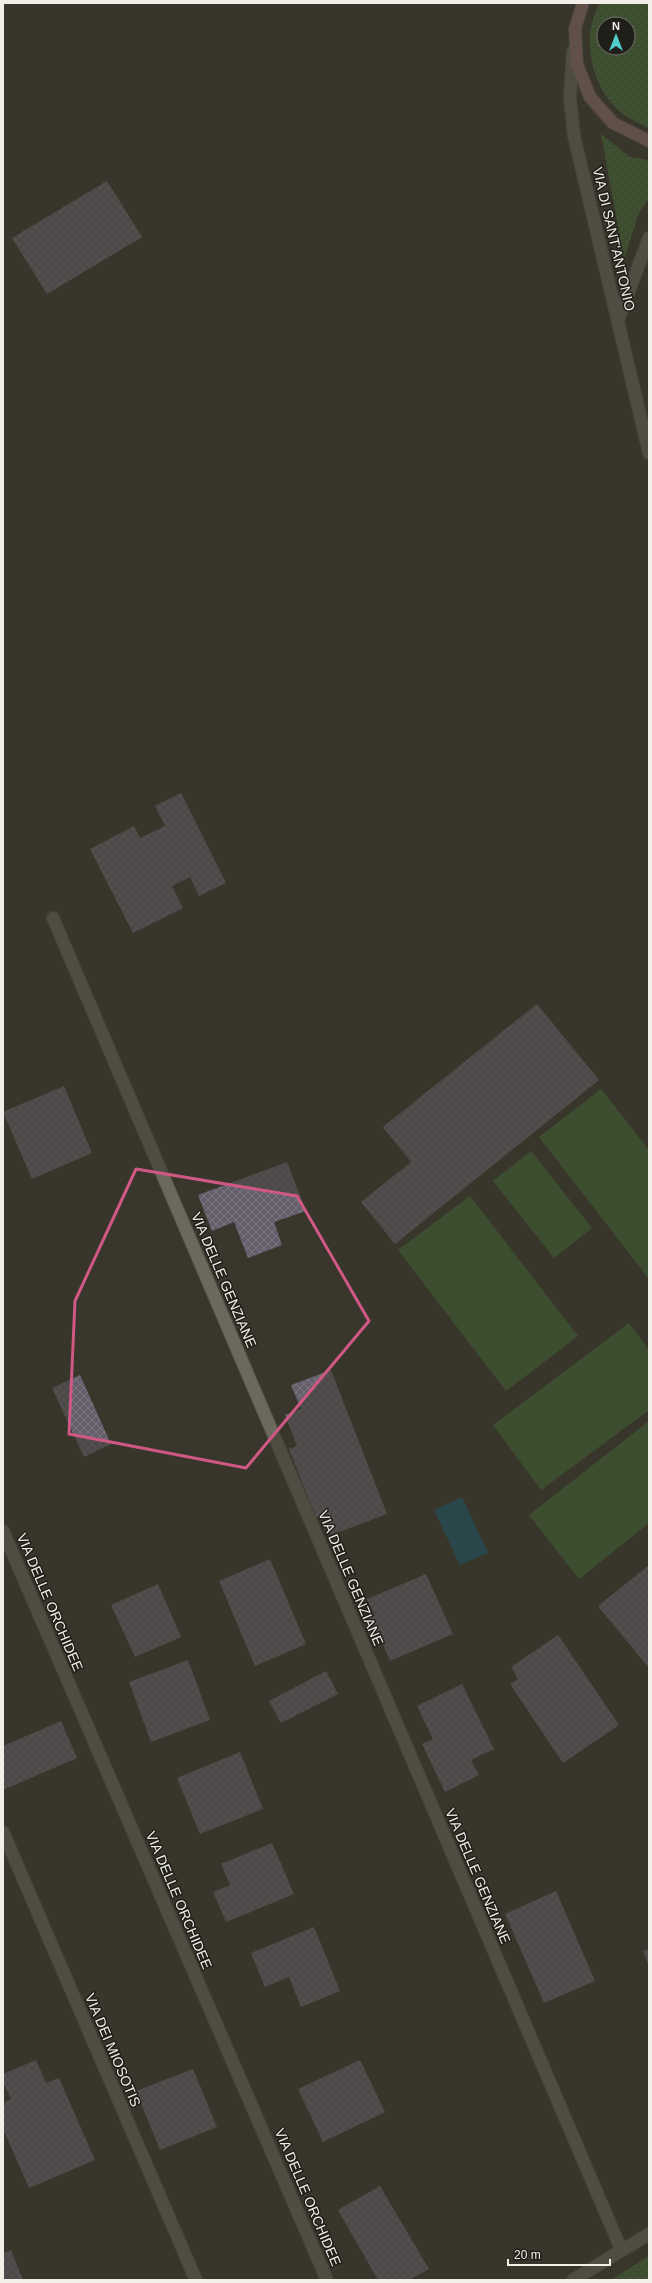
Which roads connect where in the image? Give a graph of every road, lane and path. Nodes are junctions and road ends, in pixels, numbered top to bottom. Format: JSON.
{"nodes":[{"id":1,"x":577,"y":3,"type":"edge"},
{"id":2,"x":583,"y":3,"type":"edge"},
{"id":3,"x":575,"y":29,"type":"junction"},
{"id":4,"x":649,"y":141,"type":"edge"},
{"id":5,"x":649,"y":238,"type":"edge"},
{"id":6,"x":618,"y":320,"type":"junction"},
{"id":7,"x":649,"y":453,"type":"edge"},
{"id":8,"x":53,"y":918,"type":"dead end"},
{"id":9,"x":3,"y":1531,"type":"edge"},
{"id":10,"x":3,"y":1832,"type":"edge"},
{"id":11,"x":649,"y":2234,"type":"edge"},
{"id":12,"x":621,"y":2249,"type":"junction"},
{"id":13,"x":196,"y":2280,"type":"edge"},
{"id":14,"x":327,"y":2280,"type":"edge"},
{"id":15,"x":572,"y":2280,"type":"edge"}],
"edges":[{"from":1,"to":3,"type":"main road"},
{"from":2,"to":3,"type":"main road"},
{"from":3,"to":4,"type":"main road"},
{"from":3,"to":6,"type":"street","name":"VIA DI SANT'ANTONIO"},
{"from":5,"to":6,"type":"street"},
{"from":6,"to":7,"type":"street","name":"VIA DI SANT'ANTONIO"},
{"from":8,"to":12,"type":"street","name":"VIA DELLE GENZIANE"},
{"from":9,"to":14,"type":"street","name":"VIA DELLE ORCHIDEE"},
{"from":10,"to":13,"type":"street","name":"VIA DEI MIOSOTIS"},
{"from":11,"to":12,"type":"street"},
{"from":12,"to":15,"type":"street"}]}
